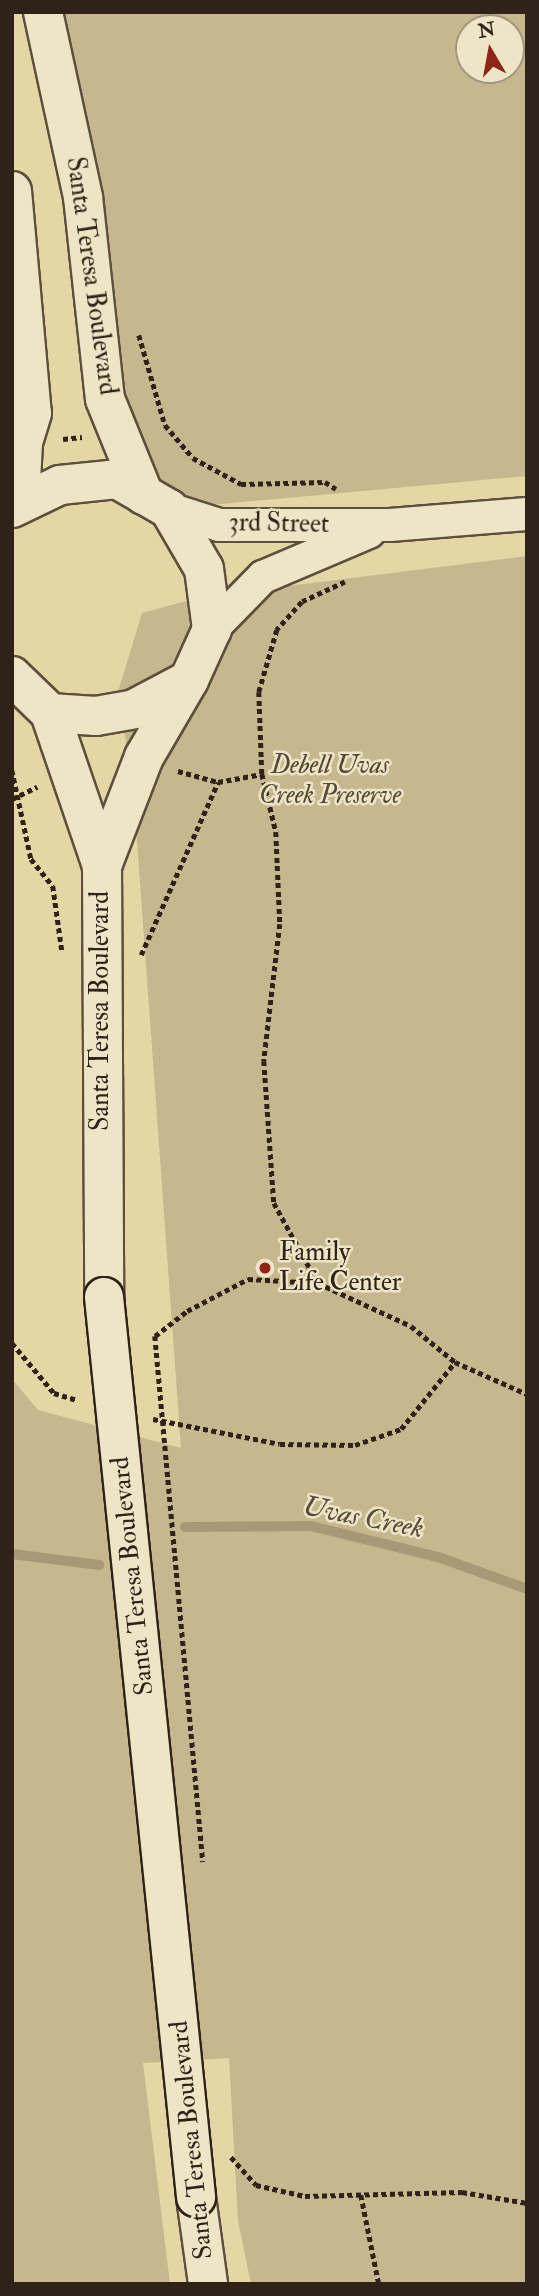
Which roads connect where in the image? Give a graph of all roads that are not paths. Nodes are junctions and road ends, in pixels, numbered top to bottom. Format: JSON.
{"nodes":[{"id":1,"x":43,"y":12,"type":"edge"},
{"id":2,"x":12,"y":191,"type":"edge"},
{"id":3,"x":157,"y":502,"type":"junction"},
{"id":4,"x":16,"y":504,"type":"edge"},
{"id":5,"x":527,"y":514,"type":"edge"},
{"id":6,"x":390,"y":525,"type":"junction"},
{"id":7,"x":212,"y":629,"type":"junction"},
{"id":8,"x":12,"y":676,"type":"edge"},
{"id":9,"x":189,"y":680,"type":"junction"},
{"id":10,"x":50,"y":713,"type":"junction"},
{"id":11,"x":102,"y":866,"type":"junction"},
{"id":12,"x":208,"y":2284,"type":"edge"}],
"edges":[{"from":1,"to":3,"type":"main road","name":"Santa Teresa Boulevard"},
{"from":2,"to":4,"type":"main road"},
{"from":3,"to":4,"type":"main road"},
{"from":3,"to":6,"type":"street","name":"3rd Street"},
{"from":3,"to":7,"type":"main road","name":"Santa Teresa Boulevard"},
{"from":5,"to":6,"type":"street","name":"3rd Street"},
{"from":6,"to":7,"type":"street","name":"3rd Street"},
{"from":7,"to":9,"type":"main road","name":"Santa Teresa Boulevard"},
{"from":8,"to":10,"type":"main road"},
{"from":9,"to":10,"type":"main road"},
{"from":9,"to":11,"type":"main road","name":"Santa Teresa Boulevard"},
{"from":10,"to":11,"type":"main road","name":"Santa Teresa Boulevard"},
{"from":11,"to":12,"type":"main road","name":"Santa Teresa Boulevard","bridge":true}]}
